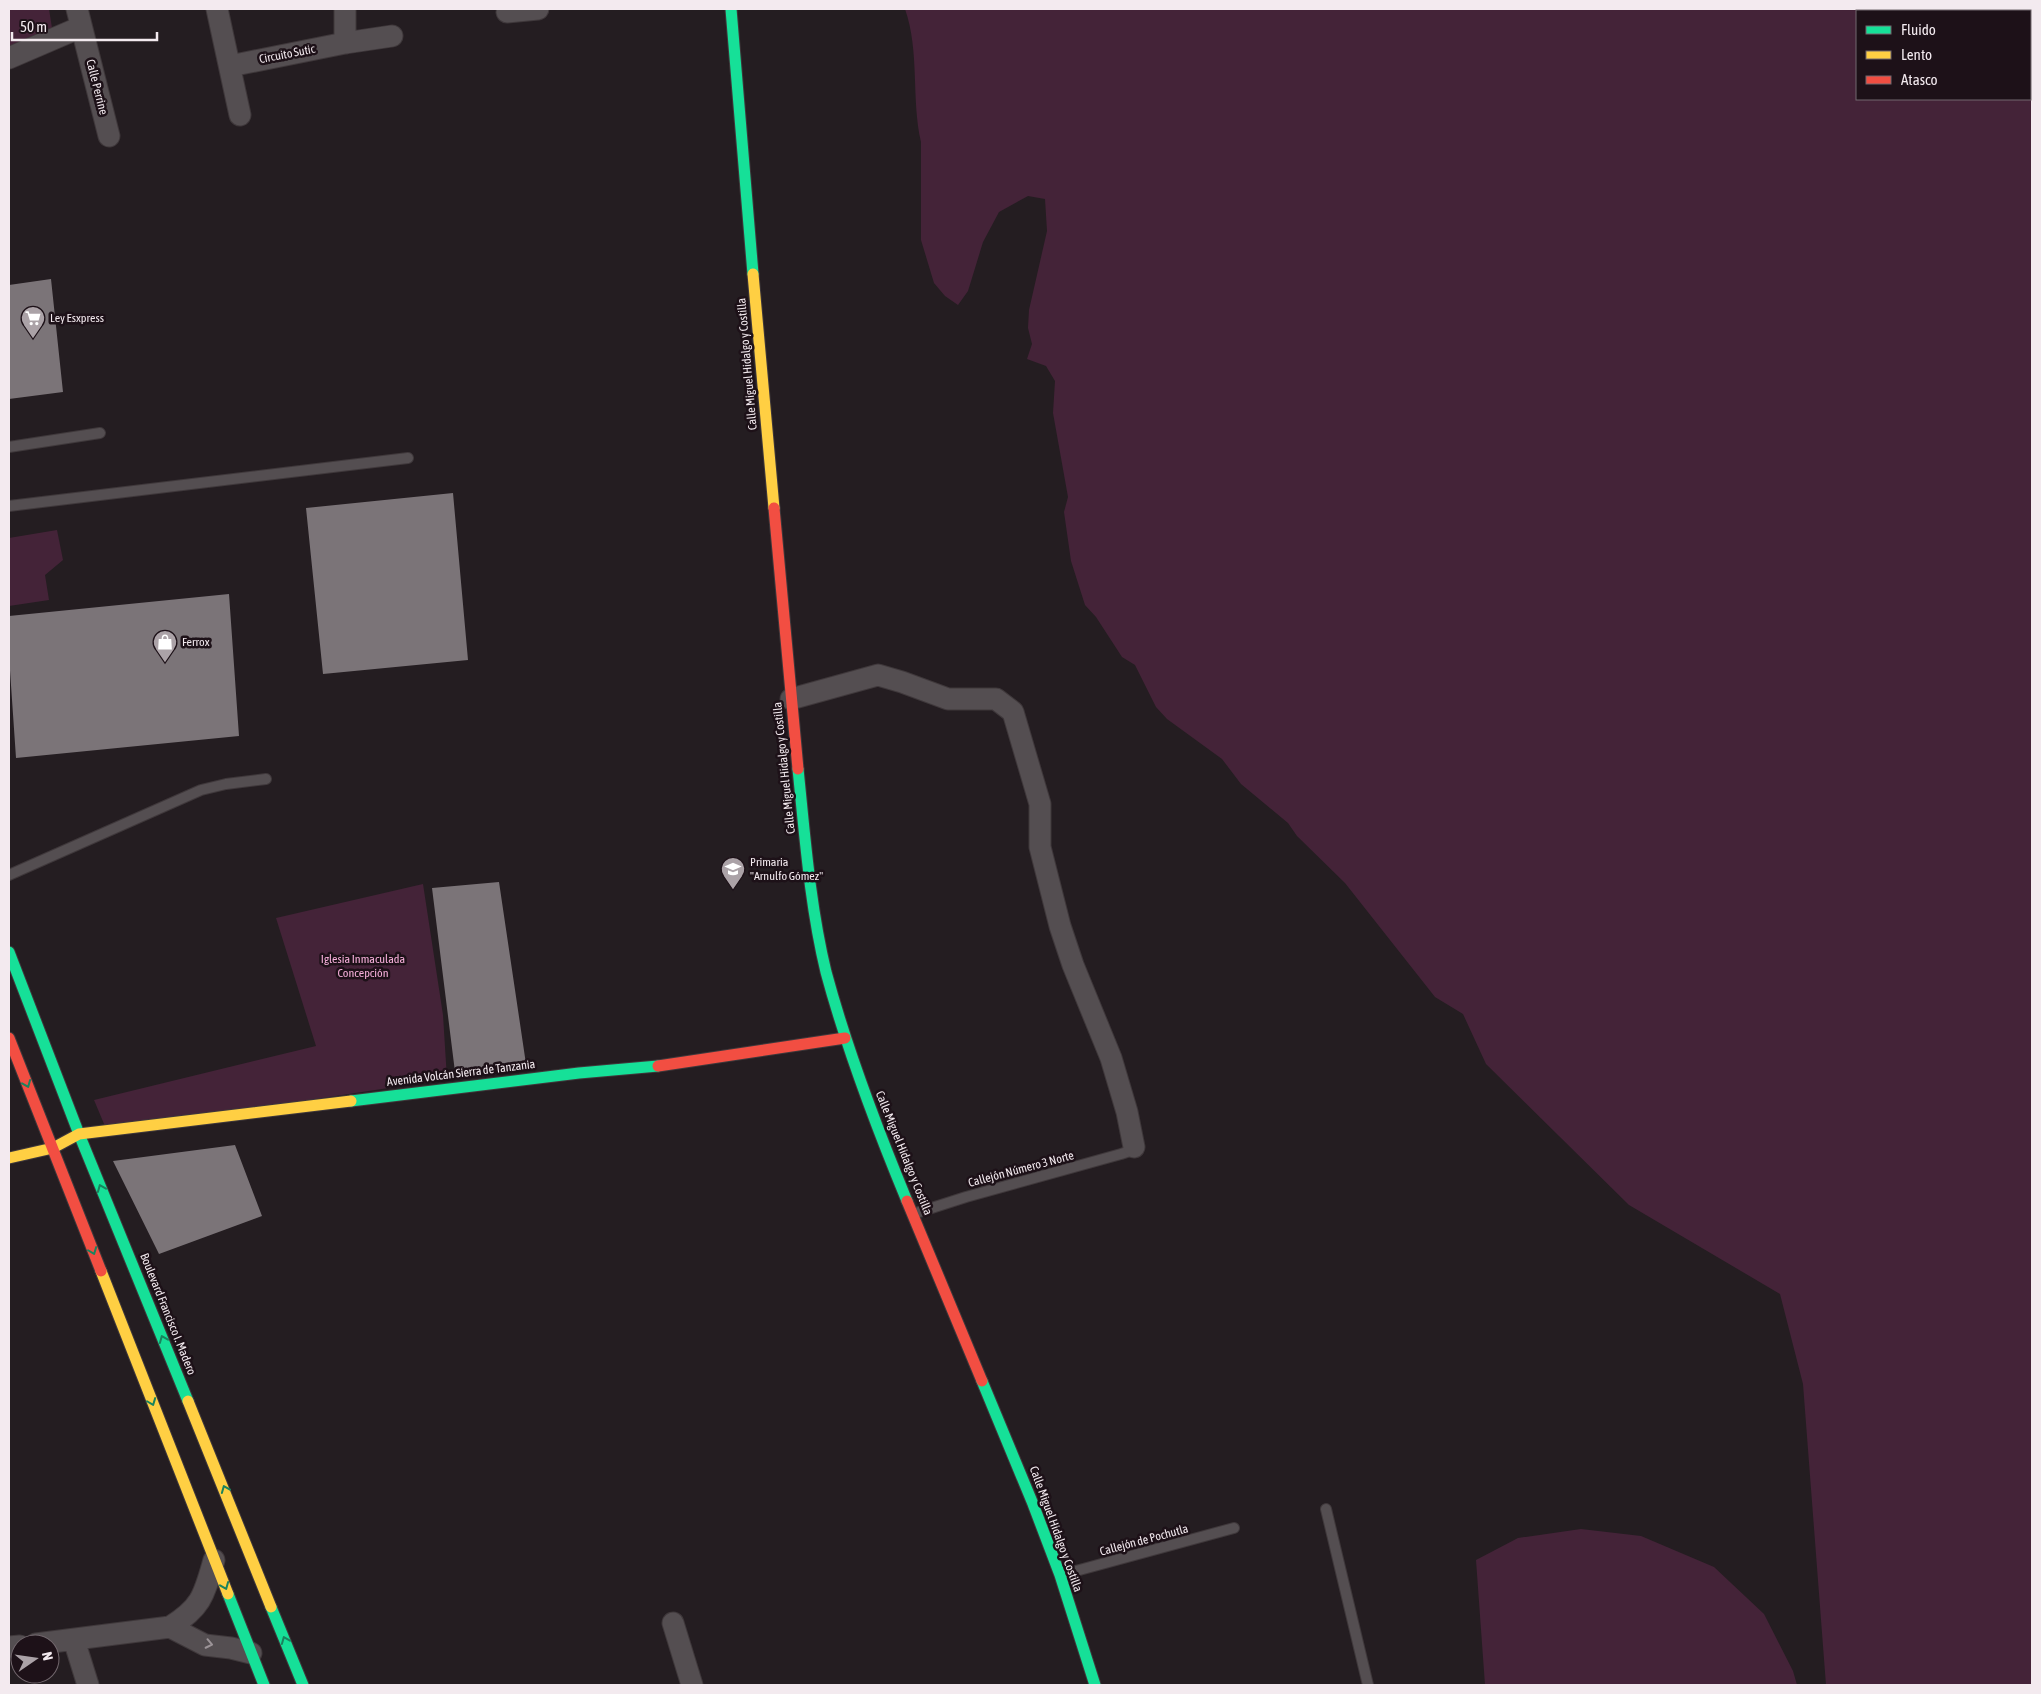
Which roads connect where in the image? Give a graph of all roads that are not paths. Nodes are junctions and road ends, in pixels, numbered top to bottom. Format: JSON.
{"nodes":[{"id":1,"x":217,"y":9,"type":"edge"},
{"id":2,"x":345,"y":9,"type":"edge"},
{"id":3,"x":538,"y":9,"type":"edge"},
{"id":4,"x":731,"y":9,"type":"edge"},
{"id":5,"x":507,"y":12,"type":"dead end"},
{"id":6,"x":79,"y":18,"type":"edge"},
{"id":7,"x":392,"y":36,"type":"dead end"},
{"id":8,"x":345,"y":43,"type":"junction"},
{"id":9,"x":9,"y":58,"type":"edge"},
{"id":10,"x":230,"y":66,"type":"junction"},
{"id":11,"x":240,"y":115,"type":"dead end"},
{"id":12,"x":109,"y":136,"type":"dead end"},
{"id":13,"x":100,"y":433,"type":"dead end"},
{"id":14,"x":9,"y":447,"type":"edge"},
{"id":15,"x":408,"y":458,"type":"dead end"},
{"id":16,"x":9,"y":506,"type":"edge"},
{"id":17,"x":791,"y":699,"type":"junction"},
{"id":18,"x":266,"y":779,"type":"dead end"},
{"id":19,"x":9,"y":875,"type":"edge"},
{"id":20,"x":9,"y":952,"type":"edge"},
{"id":21,"x":9,"y":1038,"type":"edge"},
{"id":22,"x":845,"y":1038,"type":"junction"},
{"id":23,"x":79,"y":1134,"type":"junction"},
{"id":24,"x":1134,"y":1147,"type":"joint"},
{"id":25,"x":53,"y":1148,"type":"junction"},
{"id":26,"x":9,"y":1158,"type":"edge"},
{"id":27,"x":913,"y":1214,"type":"junction"},
{"id":28,"x":1326,"y":1509,"type":"dead end"},
{"id":29,"x":1234,"y":1528,"type":"dead end"},
{"id":30,"x":214,"y":1560,"type":"junction"},
{"id":31,"x":1060,"y":1575,"type":"junction"},
{"id":32,"x":673,"y":1623,"type":"dead end"},
{"id":33,"x":170,"y":1627,"type":"junction"},
{"id":34,"x":74,"y":1640,"type":"junction"},
{"id":35,"x":60,"y":1641,"type":"edge"},
{"id":36,"x":251,"y":1653,"type":"junction"},
{"id":37,"x":88,"y":1685,"type":"edge"},
{"id":38,"x":264,"y":1685,"type":"edge"},
{"id":39,"x":303,"y":1685,"type":"edge"},
{"id":40,"x":691,"y":1685,"type":"edge"},
{"id":41,"x":1095,"y":1685,"type":"edge"},
{"id":42,"x":1368,"y":1685,"type":"edge"}],
"edges":[{"from":1,"to":10,"type":"street"},
{"from":2,"to":8,"type":"street"},
{"from":3,"to":5,"type":"street"},
{"from":4,"to":17,"type":"street","name":"Calle Miguel Hidalgo y Costilla"},
{"from":6,"to":9,"type":"street"},
{"from":6,"to":12,"type":"street","name":"Calle Perrine"},
{"from":7,"to":8,"type":"street","name":"Circuito Sutic"},
{"from":8,"to":10,"type":"street","name":"Circuito Sutic"},
{"from":10,"to":11,"type":"street"},
{"from":13,"to":14,"type":"lane"},
{"from":15,"to":16,"type":"lane"},
{"from":17,"to":22,"type":"street","name":"Calle Miguel Hidalgo y Costilla"},
{"from":17,"to":24,"type":"street"},
{"from":18,"to":19,"type":"lane"},
{"from":20,"to":23,"type":"street","name":"Boulevard Francisco I. Madero"},
{"from":21,"to":25,"type":"street","one_way":true},
{"from":22,"to":23,"type":"street","name":"Avenida Volcán Sierra de Tanzania"},
{"from":22,"to":27,"type":"street","name":"Calle Miguel Hidalgo y Costilla"},
{"from":23,"to":25,"type":"street"},
{"from":39,"to":23,"type":"street","name":"Boulevard Francisco I. Madero","one_way":true},
{"from":24,"to":27,"type":"lane","name":"Callejón Número 3 Norte"},
{"from":25,"to":26,"type":"street"},
{"from":25,"to":30,"type":"street","one_way":true},
{"from":27,"to":31,"type":"street","name":"Calle Miguel Hidalgo y Costilla"},
{"from":28,"to":42,"type":"lane"},
{"from":29,"to":31,"type":"lane","name":"Callejón de Pochutla"},
{"from":30,"to":33,"type":"street"},
{"from":30,"to":36,"type":"street","one_way":true},
{"from":31,"to":41,"type":"street","name":"Calle Miguel Hidalgo y Costilla"},
{"from":32,"to":40,"type":"street"},
{"from":33,"to":34,"type":"street"},
{"from":33,"to":36,"type":"street","one_way":true},
{"from":34,"to":35,"type":"street"},
{"from":34,"to":37,"type":"street"},
{"from":36,"to":38,"type":"street"}]}
